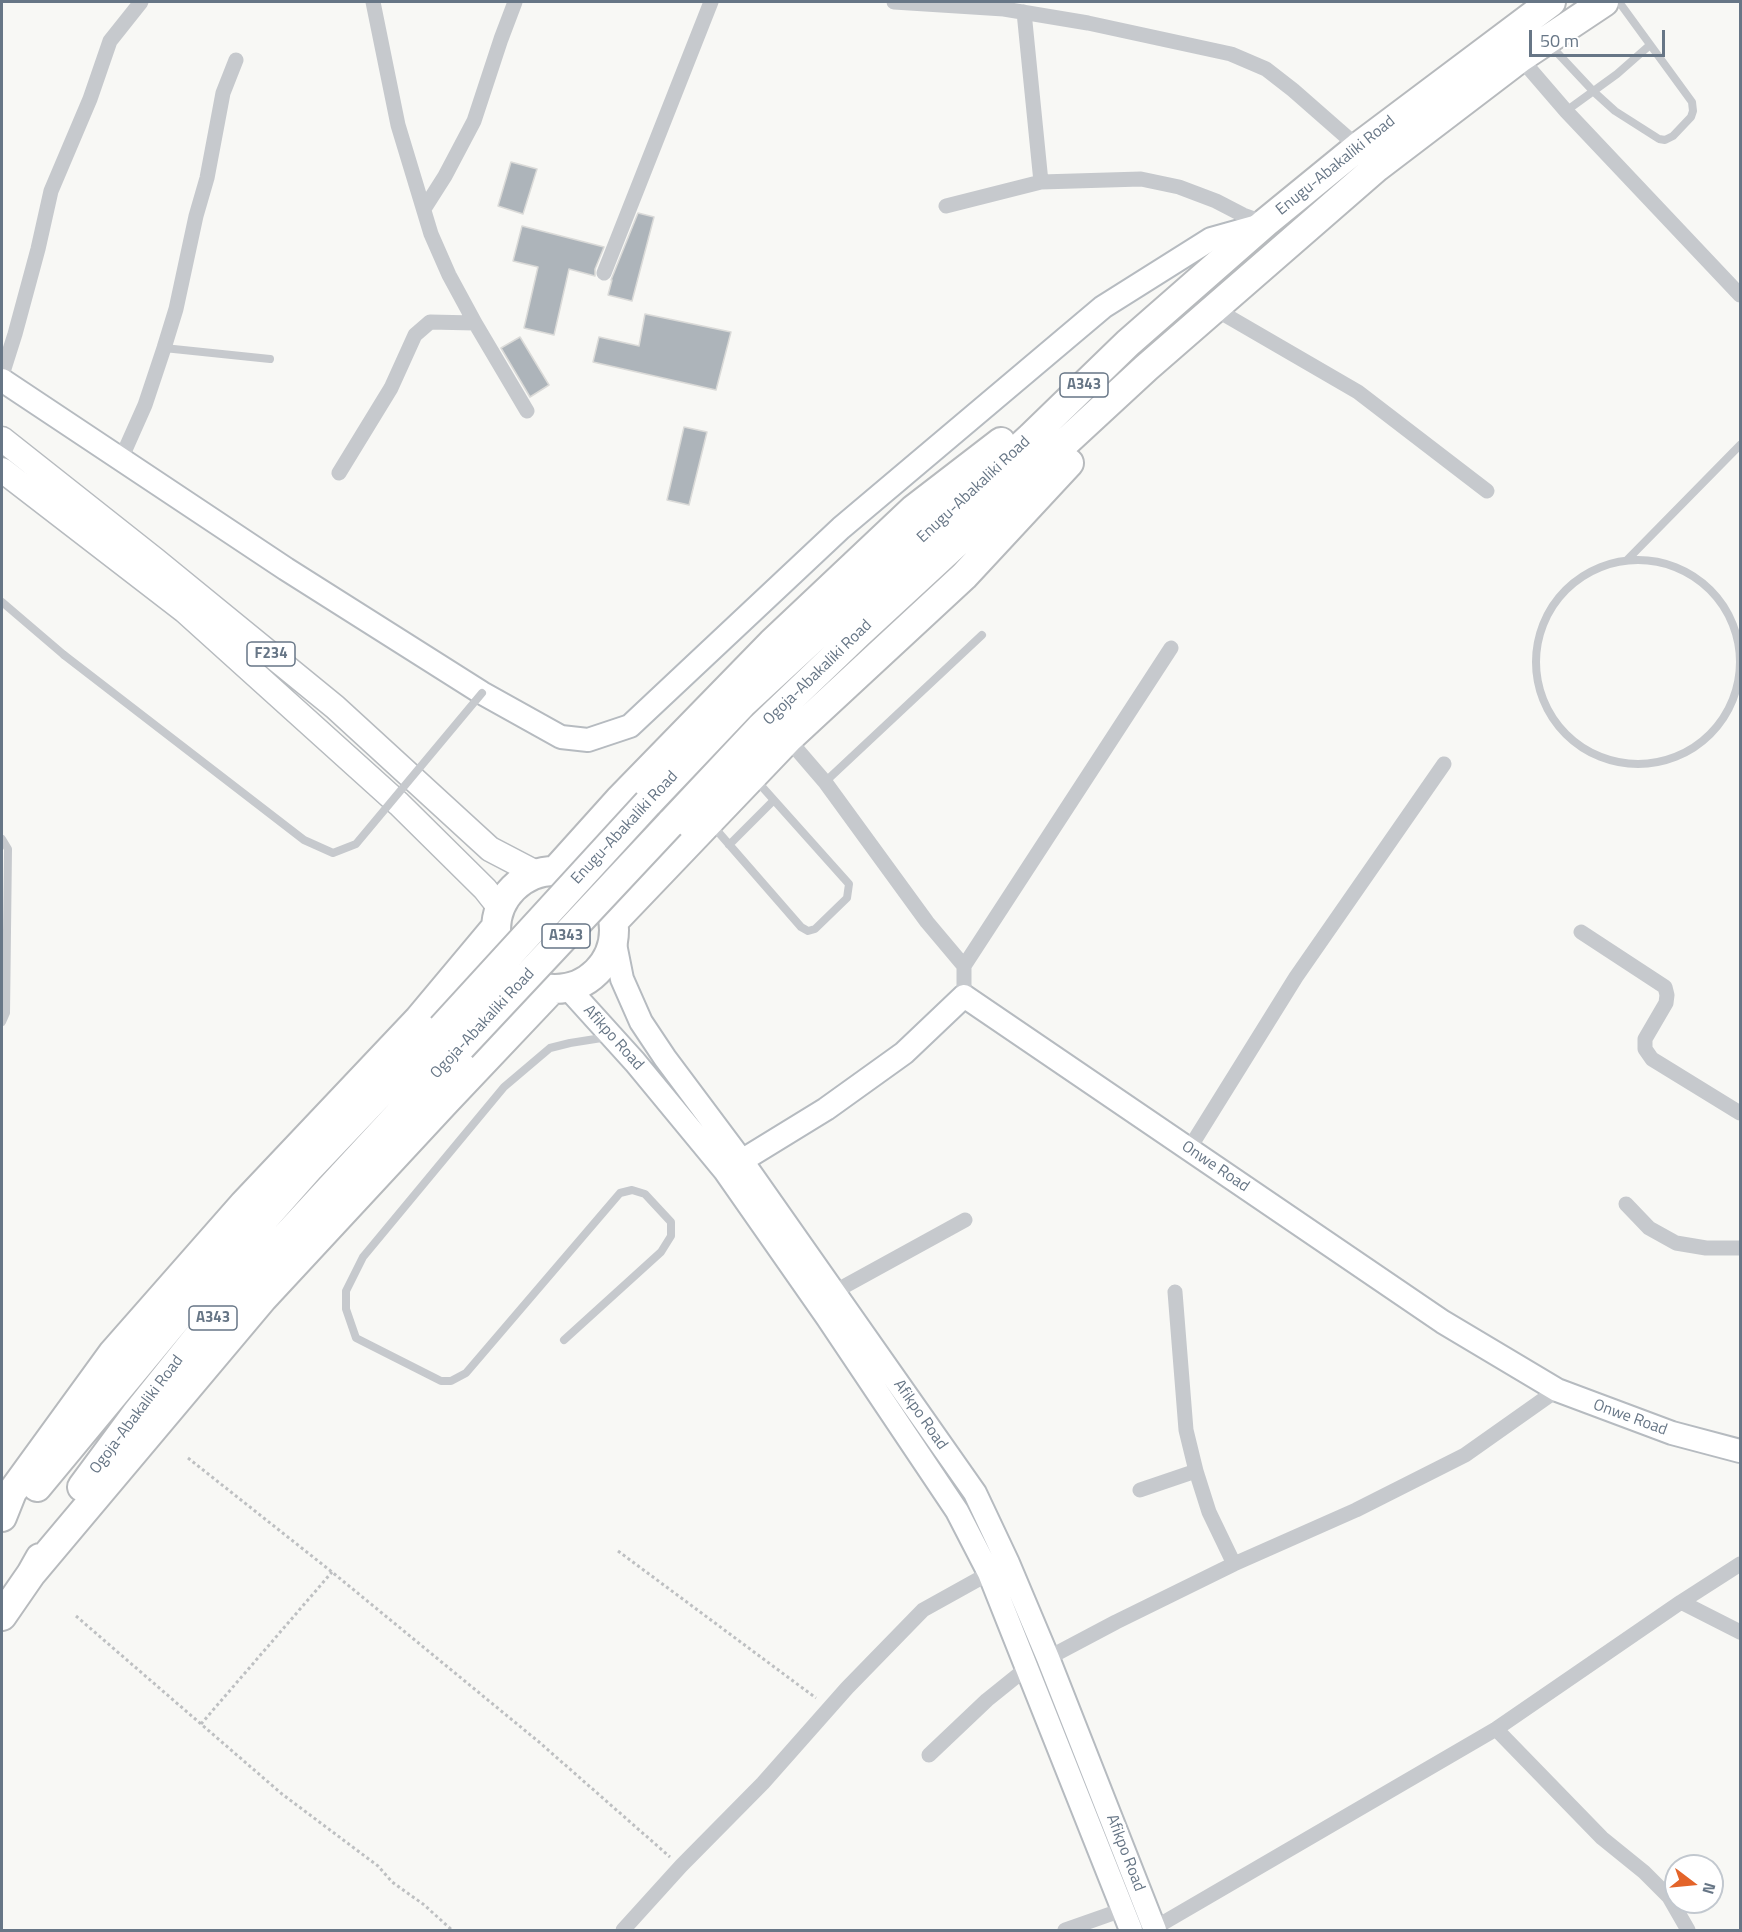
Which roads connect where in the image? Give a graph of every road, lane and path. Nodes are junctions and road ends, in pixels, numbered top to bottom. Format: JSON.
{"nodes":[{"id":1,"x":141,"y":2,"type":"edge"},
{"id":2,"x":373,"y":2,"type":"edge"},
{"id":3,"x":515,"y":2,"type":"edge"},
{"id":4,"x":711,"y":2,"type":"edge"},
{"id":5,"x":894,"y":2,"type":"edge"},
{"id":6,"x":1551,"y":2,"type":"edge"},
{"id":7,"x":1604,"y":2,"type":"edge"},
{"id":8,"x":1619,"y":2,"type":"edge"},
{"id":9,"x":1005,"y":5,"type":"edge"},
{"id":10,"x":1024,"y":12,"type":"junction"},
{"id":11,"x":1546,"y":41,"type":"junction"},
{"id":12,"x":1650,"y":45,"type":"junction"},
{"id":13,"x":1511,"y":48,"type":"junction"},
{"id":14,"x":236,"y":60,"type":"dead end"},
{"id":15,"x":1594,"y":92,"type":"junction"},
{"id":16,"x":1566,"y":111,"type":"junction"},
{"id":17,"x":1358,"y":147,"type":"junction"},
{"id":18,"x":1041,"y":182,"type":"junction"},
{"id":19,"x":946,"y":206,"type":"dead end"},
{"id":20,"x":424,"y":209,"type":"junction"},
{"id":21,"x":1264,"y":223,"type":"junction"},
{"id":22,"x":604,"y":273,"type":"dead end"},
{"id":23,"x":1740,"y":295,"type":"edge"},
{"id":24,"x":1215,"y":309,"type":"junction"},
{"id":25,"x":475,"y":323,"type":"junction"},
{"id":26,"x":1128,"y":343,"type":"junction"},
{"id":27,"x":164,"y":348,"type":"junction"},
{"id":28,"x":270,"y":359,"type":"dead end"},
{"id":29,"x":1146,"y":368,"type":"junction"},
{"id":30,"x":2,"y":375,"type":"edge"},
{"id":31,"x":2,"y":380,"type":"edge"},
{"id":32,"x":527,"y":411,"type":"dead end"},
{"id":33,"x":2,"y":439,"type":"edge"},
{"id":34,"x":1740,"y":446,"type":"edge"},
{"id":35,"x":1049,"y":458,"type":"joint"},
{"id":36,"x":121,"y":459,"type":"junction"},
{"id":37,"x":2,"y":470,"type":"edge"},
{"id":38,"x":339,"y":473,"type":"dead end"},
{"id":39,"x":1487,"y":491,"type":"dead end"},
{"id":40,"x":1627,"y":560,"type":"junction"},
{"id":41,"x":2,"y":602,"type":"edge"},
{"id":42,"x":982,"y":635,"type":"dead end"},
{"id":43,"x":1171,"y":648,"type":"dead end"},
{"id":44,"x":482,"y":693,"type":"junction"},
{"id":45,"x":351,"y":722,"type":"junction"},
{"id":46,"x":788,"y":739,"type":"junction"},
{"id":47,"x":334,"y":745,"type":"junction"},
{"id":48,"x":1444,"y":764,"type":"dead end"},
{"id":49,"x":753,"y":777,"type":"junction"},
{"id":50,"x":825,"y":782,"type":"junction"},
{"id":51,"x":774,"y":800,"type":"junction"},
{"id":52,"x":710,"y":822,"type":"junction"},
{"id":53,"x":2,"y":839,"type":"edge"},
{"id":54,"x":729,"y":845,"type":"junction"},
{"id":55,"x":546,"y":871,"type":"junction"},
{"id":56,"x":498,"y":917,"type":"junction"},
{"id":57,"x":614,"y":930,"type":"junction"},
{"id":58,"x":1581,"y":932,"type":"dead end"},
{"id":59,"x":964,"y":966,"type":"junction"},
{"id":60,"x":560,"y":989,"type":"junction"},
{"id":61,"x":964,"y":996,"type":"junction"},
{"id":62,"x":2,"y":1022,"type":"edge"},
{"id":63,"x":612,"y":1037,"type":"junction"},
{"id":64,"x":452,"y":1038,"type":"junction"},
{"id":65,"x":1740,"y":1113,"type":"edge"},
{"id":66,"x":1189,"y":1149,"type":"junction"},
{"id":67,"x":734,"y":1166,"type":"junction"},
{"id":68,"x":1626,"y":1204,"type":"dead end"},
{"id":69,"x":965,"y":1220,"type":"dead end"},
{"id":70,"x":1740,"y":1248,"type":"edge"},
{"id":71,"x":834,"y":1292,"type":"junction"},
{"id":72,"x":1175,"y":1292,"type":"dead end"},
{"id":73,"x":564,"y":1340,"type":"dead end"},
{"id":74,"x":1557,"y":1390,"type":"junction"},
{"id":75,"x":1740,"y":1451,"type":"edge"},
{"id":76,"x":188,"y":1458,"type":"dead end"},
{"id":77,"x":1196,"y":1471,"type":"junction"},
{"id":78,"x":1140,"y":1490,"type":"dead end"},
{"id":79,"x":2,"y":1517,"type":"edge"},
{"id":80,"x":2,"y":1529,"type":"edge"},
{"id":81,"x":618,"y":1551,"type":"dead end"},
{"id":82,"x":1234,"y":1564,"type":"junction"},
{"id":83,"x":1740,"y":1564,"type":"edge"},
{"id":84,"x":998,"y":1568,"type":"junction"},
{"id":85,"x":332,"y":1572,"type":"junction"},
{"id":86,"x":32,"y":1574,"type":"junction"},
{"id":87,"x":1681,"y":1602,"type":"junction"},
{"id":88,"x":2,"y":1616,"type":"edge"},
{"id":89,"x":76,"y":1616,"type":"dead end"},
{"id":90,"x":1740,"y":1632,"type":"edge"},
{"id":91,"x":1038,"y":1663,"type":"junction"},
{"id":92,"x":830,"y":1708,"type":"junction"},
{"id":93,"x":201,"y":1724,"type":"junction"},
{"id":94,"x":1496,"y":1729,"type":"junction"},
{"id":95,"x":929,"y":1755,"type":"dead end"},
{"id":96,"x":681,"y":1866,"type":"junction"},
{"id":97,"x":1122,"y":1910,"type":"junction"},
{"id":98,"x":452,"y":1930,"type":"edge"},
{"id":99,"x":622,"y":1930,"type":"edge"},
{"id":100,"x":1065,"y":1930,"type":"edge"},
{"id":101,"x":1131,"y":1930,"type":"edge"},
{"id":102,"x":1153,"y":1930,"type":"edge"},
{"id":103,"x":1688,"y":1930,"type":"edge"}],
"edges":[{"from":1,"to":30,"type":"street"},
{"from":2,"to":20,"type":"street"},
{"from":3,"to":20,"type":"street"},
{"from":4,"to":22,"type":"street"},
{"from":5,"to":9,"type":"street"},
{"from":6,"to":13,"type":"highway","name":"Enugu-Abakaliki Road","number":"A343"},
{"from":7,"to":11,"type":"highway","name":"Enugu-Abakaliki Road","number":"A343"},
{"from":8,"to":12,"type":"lane"},
{"from":9,"to":10,"type":"street"},
{"from":10,"to":17,"type":"street"},
{"from":10,"to":18,"type":"street"},
{"from":11,"to":13,"type":"highway","name":"Enugu-Abakaliki Road","number":"A343"},
{"from":11,"to":15,"type":"lane"},
{"from":12,"to":15,"type":"lane"},
{"from":12,"to":15,"type":"lane"},
{"from":13,"to":16,"type":"street"},
{"from":13,"to":17,"type":"highway","name":"Enugu-Abakaliki Road","number":"A343"},
{"from":13,"to":24,"type":"highway","name":"Enugu-Abakaliki Road","number":"A343"},
{"from":14,"to":27,"type":"street"},
{"from":15,"to":16,"type":"lane"},
{"from":16,"to":23,"type":"street"},
{"from":17,"to":21,"type":"highway","name":"Enugu-Abakaliki Road","number":"A343"},
{"from":18,"to":19,"type":"street"},
{"from":18,"to":21,"type":"street"},
{"from":20,"to":25,"type":"street"},
{"from":21,"to":26,"type":"highway","name":"Enugu-Abakaliki Road","number":"A343"},
{"from":21,"to":44,"type":"main road"},
{"from":24,"to":29,"type":"highway","name":"Enugu-Abakaliki Road","number":"A343"},
{"from":24,"to":39,"type":"street"},
{"from":25,"to":32,"type":"street"},
{"from":25,"to":38,"type":"street"},
{"from":26,"to":55,"type":"highway"},
{"from":26,"to":64,"type":"highway","name":"Enugu-Abakaliki Road","number":"A343","bridge":true},
{"from":27,"to":28,"type":"lane"},
{"from":27,"to":36,"type":"street"},
{"from":29,"to":35,"type":"highway","name":"Enugu-Abakaliki Road","number":"A343"},
{"from":29,"to":46,"type":"highway"},
{"from":31,"to":36,"type":"main road"},
{"from":33,"to":45,"type":"main road","number":"F234"},
{"from":34,"to":40,"type":"lane"},
{"from":35,"to":64,"type":"highway","name":"Ogoja-Abakaliki Road","number":"A343","bridge":true},
{"from":36,"to":44,"type":"main road"},
{"from":37,"to":47,"type":"main road","number":"F234"},
{"from":40,"to":40,"type":"lane"},
{"from":41,"to":44,"type":"lane","bridge":true},
{"from":42,"to":50,"type":"lane"},
{"from":43,"to":59,"type":"street"},
{"from":45,"to":47,"type":"main road"},
{"from":45,"to":55,"type":"main road","number":"F234"},
{"from":46,"to":49,"type":"highway"},
{"from":46,"to":50,"type":"street"},
{"from":47,"to":56,"type":"main road","number":"F234"},
{"from":48,"to":66,"type":"street"},
{"from":49,"to":51,"type":"lane"},
{"from":49,"to":52,"type":"highway"},
{"from":50,"to":59,"type":"street"},
{"from":51,"to":54,"type":"lane"},
{"from":51,"to":54,"type":"lane"},
{"from":52,"to":54,"type":"lane"},
{"from":52,"to":57,"type":"highway"},
{"from":53,"to":62,"type":"lane"},
{"from":55,"to":56,"type":"highway"},
{"from":55,"to":57,"type":"highway"},
{"from":56,"to":60,"type":"highway"},
{"from":56,"to":79,"type":"highway"},
{"from":57,"to":60,"type":"highway"},
{"from":57,"to":67,"type":"main road","name":"Afikpo Road"},
{"from":58,"to":65,"type":"street"},
{"from":59,"to":61,"type":"street"},
{"from":60,"to":63,"type":"main road","name":"Afikpo Road"},
{"from":60,"to":86,"type":"highway"},
{"from":61,"to":66,"type":"main road","name":"Onwe Road"},
{"from":61,"to":67,"type":"main road"},
{"from":63,"to":67,"type":"main road","name":"Afikpo Road"},
{"from":63,"to":73,"type":"lane"},
{"from":64,"to":80,"type":"highway","name":"Ogoja-Abakaliki Road","number":"A343"},
{"from":64,"to":86,"type":"highway","name":"Ogoja-Abakaliki Road","number":"A343"},
{"from":66,"to":74,"type":"main road","name":"Onwe Road"},
{"from":67,"to":71,"type":"main road","name":"Afikpo Road"},
{"from":67,"to":84,"type":"main road","name":"Afikpo Road"},
{"from":68,"to":70,"type":"street"},
{"from":69,"to":71,"type":"street"},
{"from":71,"to":84,"type":"main road","name":"Afikpo Road"},
{"from":72,"to":77,"type":"street"},
{"from":74,"to":75,"type":"main road","name":"Onwe Road"},
{"from":74,"to":82,"type":"street"},
{"from":76,"to":85,"type":"path"},
{"from":77,"to":78,"type":"street"},
{"from":77,"to":82,"type":"street"},
{"from":81,"to":92,"type":"path"},
{"from":82,"to":91,"type":"street"},
{"from":83,"to":87,"type":"street"},
{"from":84,"to":91,"type":"main road","name":"Afikpo Road"},
{"from":84,"to":92,"type":"street"},
{"from":85,"to":93,"type":"path"},
{"from":85,"to":96,"type":"path"},
{"from":86,"to":88,"type":"highway","name":"Ogoja-Abakaliki Road","number":"A343"},
{"from":87,"to":90,"type":"street"},
{"from":87,"to":94,"type":"street"},
{"from":89,"to":93,"type":"path"},
{"from":91,"to":95,"type":"street"},
{"from":91,"to":97,"type":"main road","name":"Afikpo Road"},
{"from":91,"to":102,"type":"main road","name":"Afikpo Road"},
{"from":92,"to":96,"type":"street"},
{"from":93,"to":98,"type":"path"},
{"from":94,"to":102,"type":"street"},
{"from":94,"to":103,"type":"street"},
{"from":96,"to":99,"type":"street"},
{"from":97,"to":100,"type":"street"},
{"from":97,"to":101,"type":"main road","name":"Afikpo Road"}]}
